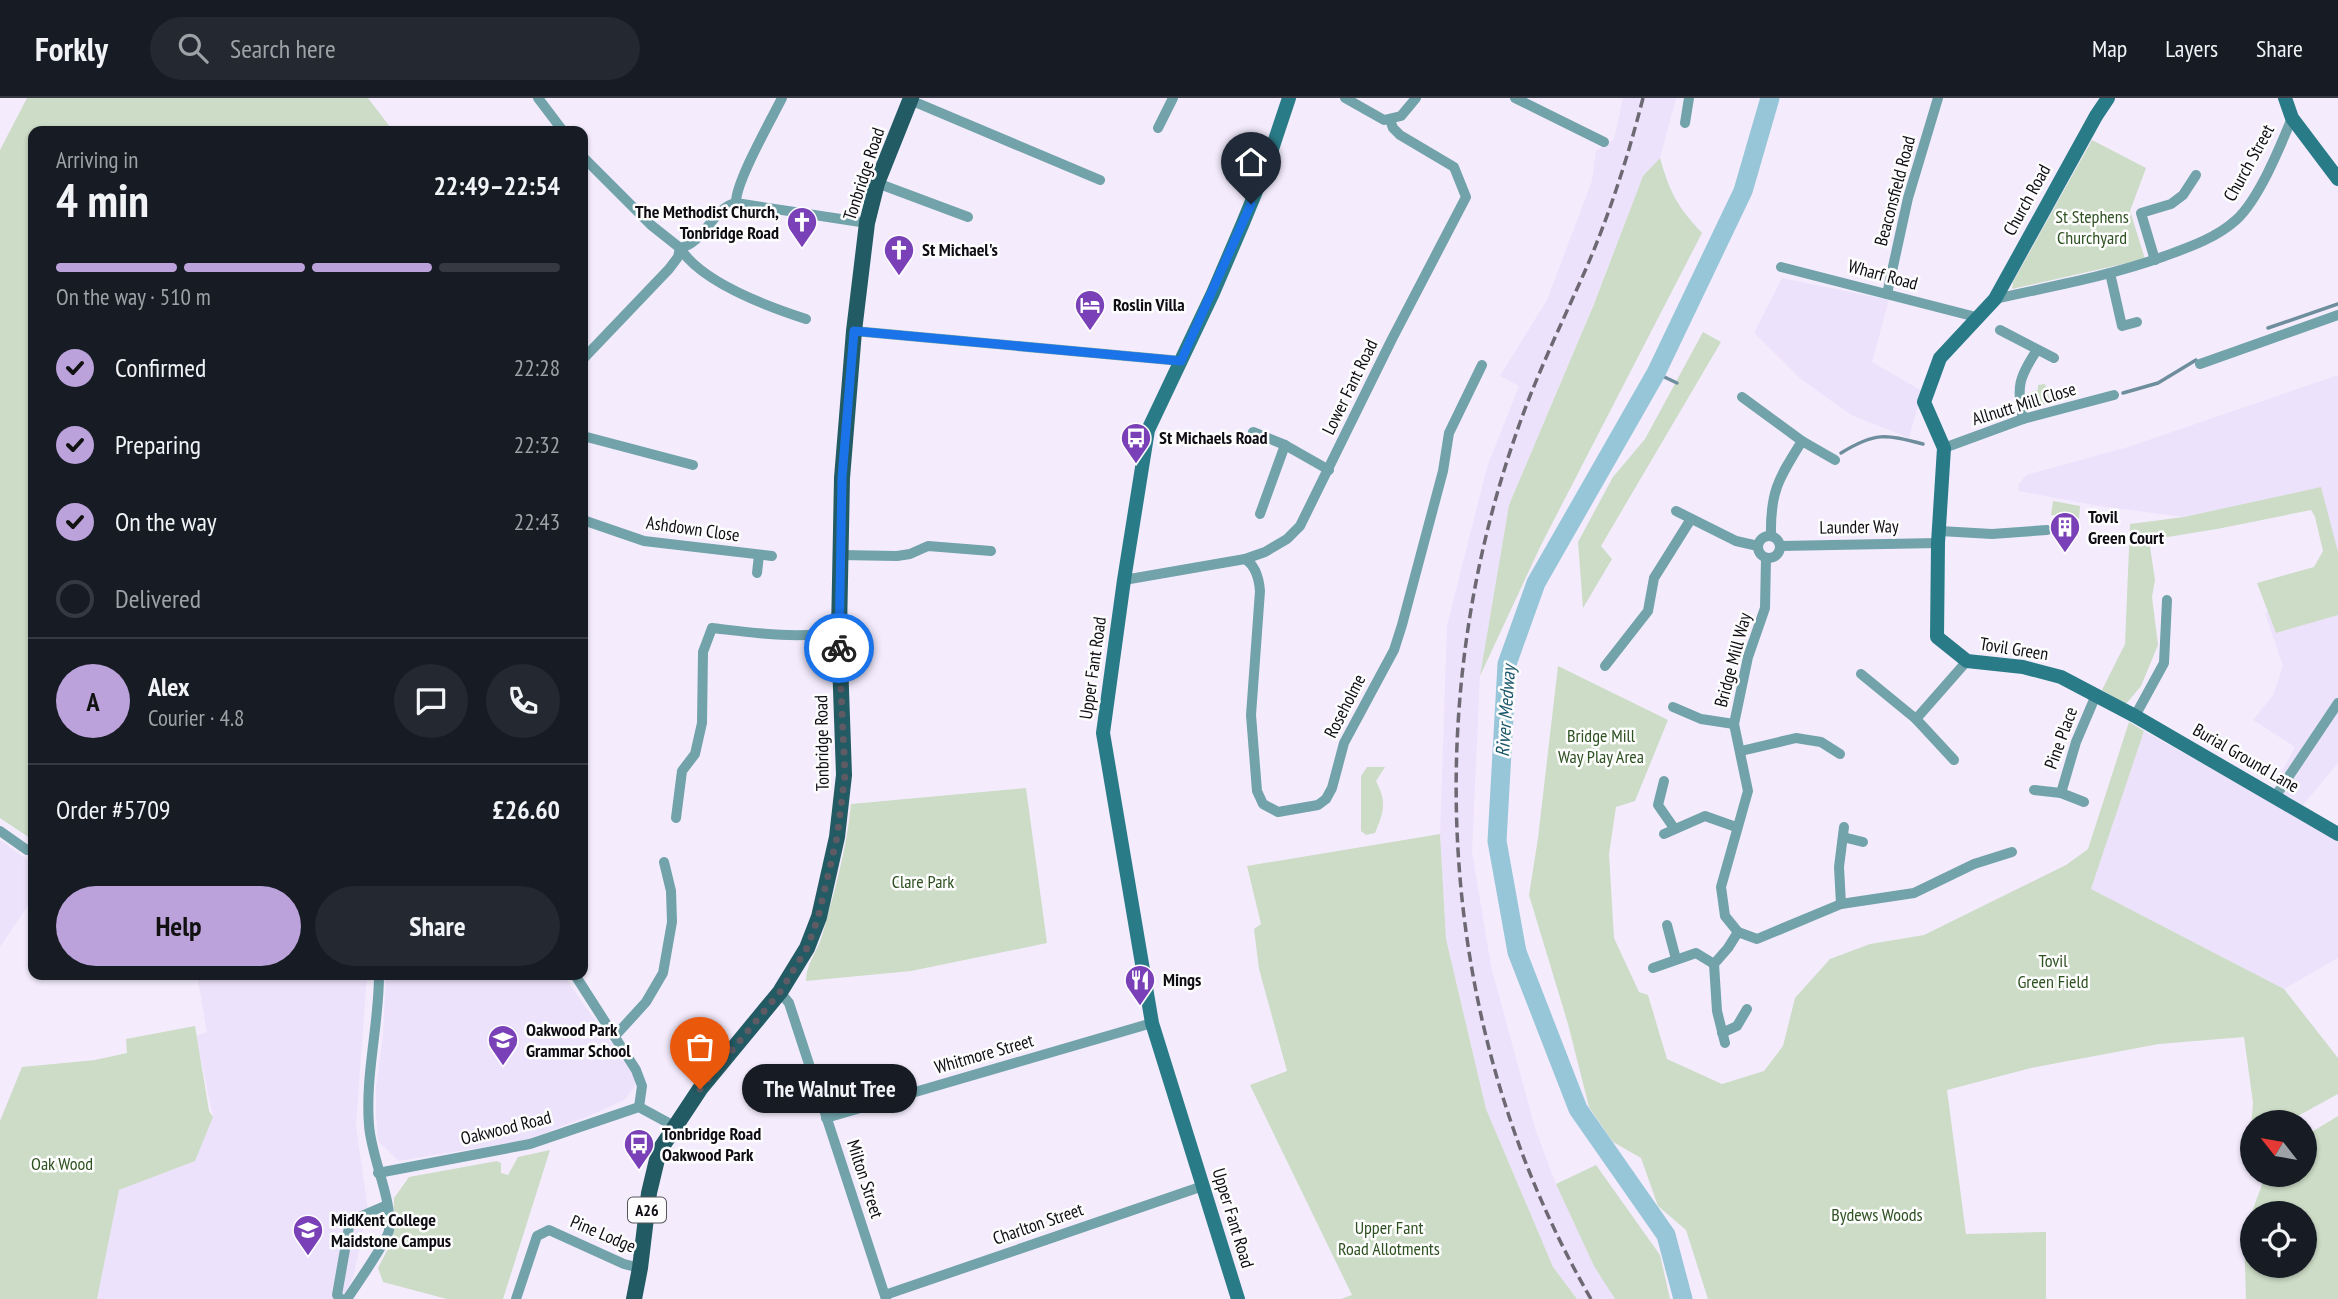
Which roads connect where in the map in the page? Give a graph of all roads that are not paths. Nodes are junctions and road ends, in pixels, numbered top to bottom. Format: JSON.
{"nodes":[{"id":1,"x":782,"y":98,"type":"edge"},
{"id":2,"x":1173,"y":98,"type":"edge"},
{"id":3,"x":1289,"y":98,"type":"edge"},
{"id":4,"x":1345,"y":98,"type":"edge"},
{"id":5,"x":1416,"y":98,"type":"edge"},
{"id":6,"x":1689,"y":98,"type":"edge"},
{"id":7,"x":1938,"y":98,"type":"edge"},
{"id":8,"x":2108,"y":98,"type":"edge"},
{"id":9,"x":2286,"y":98,"type":"edge"},
{"id":10,"x":541,"y":99,"type":"edge"},
{"id":11,"x":910,"y":99,"type":"edge"},
{"id":12,"x":1519,"y":99,"type":"edge"},
{"id":13,"x":2292,"y":118,"type":"junction"},
{"id":14,"x":1390,"y":120,"type":"junction"},
{"id":15,"x":1685,"y":122,"type":"dead end"},
{"id":16,"x":560,"y":126,"type":"edge"},
{"id":17,"x":1158,"y":128,"type":"dead end"},
{"id":18,"x":1604,"y":142,"type":"dead end"},
{"id":19,"x":588,"y":162,"type":"edge"},
{"id":20,"x":2196,"y":175,"type":"dead end"},
{"id":21,"x":2338,"y":178,"type":"edge"},
{"id":22,"x":1100,"y":180,"type":"dead end"},
{"id":23,"x":877,"y":183,"type":"junction"},
{"id":24,"x":736,"y":203,"type":"junction"},
{"id":25,"x":968,"y":217,"type":"dead end"},
{"id":26,"x":867,"y":223,"type":"junction"},
{"id":27,"x":680,"y":248,"type":"junction"},
{"id":28,"x":2155,"y":260,"type":"junction"},
{"id":29,"x":1781,"y":267,"type":"dead end"},
{"id":30,"x":2110,"y":273,"type":"junction"},
{"id":31,"x":1887,"y":294,"type":"junction"},
{"id":32,"x":1994,"y":299,"type":"junction"},
{"id":33,"x":795,"y":301,"type":"dead end"},
{"id":34,"x":792,"y":314,"type":"junction"},
{"id":35,"x":2338,"y":315,"type":"edge"},
{"id":36,"x":1976,"y":317,"type":"junction"},
{"id":37,"x":806,"y":319,"type":"dead end"},
{"id":38,"x":2137,"y":322,"type":"dead end"},
{"id":39,"x":2122,"y":326,"type":"junction"},
{"id":40,"x":2108,"y":329,"type":"dead end"},
{"id":41,"x":2000,"y":330,"type":"dead end"},
{"id":42,"x":854,"y":331,"type":"junction"},
{"id":43,"x":2037,"y":349,"type":"junction"},
{"id":44,"x":588,"y":353,"type":"edge"},
{"id":45,"x":2053,"y":358,"type":"dead end"},
{"id":46,"x":1181,"y":361,"type":"junction"},
{"id":47,"x":2200,"y":364,"type":"dead end"},
{"id":48,"x":1482,"y":365,"type":"dead end"},
{"id":49,"x":2114,"y":395,"type":"dead end"},
{"id":50,"x":1742,"y":397,"type":"dead end"},
{"id":51,"x":2023,"y":419,"type":"junction"},
{"id":52,"x":1253,"y":432,"type":"dead end"},
{"id":53,"x":588,"y":437,"type":"edge"},
{"id":54,"x":1802,"y":441,"type":"junction"},
{"id":55,"x":1284,"y":445,"type":"junction"},
{"id":56,"x":1944,"y":448,"type":"junction"},
{"id":57,"x":1835,"y":460,"type":"dead end"},
{"id":58,"x":694,"y":464,"type":"dead end"},
{"id":59,"x":1329,"y":470,"type":"junction"},
{"id":60,"x":1676,"y":511,"type":"dead end"},
{"id":61,"x":1260,"y":514,"type":"dead end"},
{"id":62,"x":1691,"y":519,"type":"junction"},
{"id":63,"x":588,"y":522,"type":"edge"},
{"id":64,"x":2047,"y":530,"type":"dead end"},
{"id":65,"x":1771,"y":536,"type":"junction"},
{"id":66,"x":1939,"y":537,"type":"junction"},
{"id":67,"x":1758,"y":546,"type":"junction"},
{"id":68,"x":1780,"y":546,"type":"junction"},
{"id":69,"x":991,"y":551,"type":"dead end"},
{"id":70,"x":760,"y":555,"type":"junction"},
{"id":71,"x":840,"y":555,"type":"junction"},
{"id":72,"x":772,"y":556,"type":"dead end"},
{"id":73,"x":1766,"y":558,"type":"junction"},
{"id":74,"x":1245,"y":559,"type":"junction"},
{"id":75,"x":757,"y":573,"type":"dead end"},
{"id":76,"x":1124,"y":580,"type":"junction"},
{"id":77,"x":2167,"y":600,"type":"dead end"},
{"id":78,"x":839,"y":632,"type":"junction"},
{"id":79,"x":1967,"y":661,"type":"junction"},
{"id":80,"x":1605,"y":666,"type":"dead end"},
{"id":81,"x":1861,"y":674,"type":"dead end"},
{"id":82,"x":2096,"y":695,"type":"junction"},
{"id":83,"x":2338,"y":703,"type":"edge"},
{"id":84,"x":1673,"y":707,"type":"dead end"},
{"id":85,"x":2135,"y":716,"type":"junction"},
{"id":86,"x":1916,"y":719,"type":"junction"},
{"id":87,"x":1734,"y":724,"type":"junction"},
{"id":88,"x":1741,"y":751,"type":"junction"},
{"id":89,"x":1840,"y":754,"type":"dead end"},
{"id":90,"x":1954,"y":760,"type":"dead end"},
{"id":91,"x":1664,"y":781,"type":"dead end"},
{"id":92,"x":2034,"y":790,"type":"dead end"},
{"id":93,"x":2061,"y":793,"type":"junction"},
{"id":94,"x":2275,"y":797,"type":"junction"},
{"id":95,"x":2084,"y":802,"type":"dead end"},
{"id":96,"x":676,"y":818,"type":"dead end"},
{"id":97,"x":1736,"y":827,"type":"junction"},
{"id":98,"x":0,"y":831,"type":"edge"},
{"id":99,"x":2338,"y":834,"type":"edge"},
{"id":100,"x":1863,"y":842,"type":"dead end"},
{"id":101,"x":28,"y":850,"type":"edge"},
{"id":102,"x":2012,"y":852,"type":"dead end"},
{"id":103,"x":664,"y":862,"type":"dead end"},
{"id":104,"x":684,"y":887,"type":"dead end"},
{"id":105,"x":671,"y":891,"type":"junction"},
{"id":106,"x":1841,"y":904,"type":"junction"},
{"id":107,"x":1667,"y":925,"type":"dead end"},
{"id":108,"x":1738,"y":932,"type":"junction"},
{"id":109,"x":1676,"y":960,"type":"junction"},
{"id":110,"x":1714,"y":964,"type":"junction"},
{"id":111,"x":1653,"y":968,"type":"dead end"},
{"id":112,"x":378,"y":980,"type":"edge"},
{"id":113,"x":578,"y":980,"type":"edge"},
{"id":114,"x":780,"y":992,"type":"junction"},
{"id":115,"x":1747,"y":1009,"type":"dead end"},
{"id":116,"x":1152,"y":1023,"type":"junction"},
{"id":117,"x":615,"y":1036,"type":"junction"},
{"id":118,"x":639,"y":1107,"type":"junction"},
{"id":119,"x":827,"y":1118,"type":"junction"},
{"id":120,"x":674,"y":1126,"type":"junction"},
{"id":121,"x":378,"y":1173,"type":"junction"},
{"id":122,"x":1203,"y":1186,"type":"junction"},
{"id":123,"x":387,"y":1205,"type":"junction"},
{"id":124,"x":640,"y":1268,"type":"junction"},
{"id":125,"x":885,"y":1297,"type":"edge"},
{"id":126,"x":341,"y":1299,"type":"edge"},
{"id":127,"x":347,"y":1299,"type":"edge"},
{"id":128,"x":516,"y":1299,"type":"edge"},
{"id":129,"x":634,"y":1299,"type":"edge"},
{"id":130,"x":1238,"y":1299,"type":"edge"}],
"edges":[{"from":1,"to":24,"type":"street"},
{"from":2,"to":17,"type":"street"},
{"from":3,"to":46,"type":"street","name":"Upper Fant Road"},
{"from":4,"to":14,"type":"street"},
{"from":5,"to":14,"type":"street"},
{"from":6,"to":15,"type":"street"},
{"from":7,"to":31,"type":"street","name":"Beaconsfield Road"},
{"from":8,"to":32,"type":"street","name":"Church Road"},
{"from":9,"to":13,"type":"street"},
{"from":10,"to":16,"type":"street"},
{"from":11,"to":22,"type":"street"},
{"from":11,"to":23,"type":"main road","name":"Tonbridge Road","number":"A26"},
{"from":12,"to":18,"type":"street"},
{"from":13,"to":21,"type":"street"},
{"from":13,"to":28,"type":"street","name":"Church Street"},
{"from":14,"to":59,"type":"street","name":"Lower Fant Road"},
{"from":19,"to":27,"type":"street"},
{"from":20,"to":28,"type":"street"},
{"from":23,"to":25,"type":"street"},
{"from":23,"to":26,"type":"main road","name":"Tonbridge Road","number":"A26"},
{"from":24,"to":26,"type":"street"},
{"from":24,"to":27,"type":"street"},
{"from":26,"to":42,"type":"main road","name":"Tonbridge Road","number":"A26"},
{"from":27,"to":34,"type":"street"},
{"from":27,"to":44,"type":"street"},
{"from":28,"to":30,"type":"street","name":"Church Street"},
{"from":29,"to":31,"type":"street","name":"Wharf Road"},
{"from":30,"to":32,"type":"street","name":"Church Street"},
{"from":30,"to":39,"type":"street"},
{"from":31,"to":36,"type":"street","name":"Wharf Road"},
{"from":32,"to":36,"type":"street","name":"Church Road"},
{"from":33,"to":34,"type":"street"},
{"from":34,"to":37,"type":"street"},
{"from":35,"to":47,"type":"street"},
{"from":36,"to":56,"type":"street","name":"Church Road"},
{"from":38,"to":39,"type":"street"},
{"from":39,"to":40,"type":"street"},
{"from":41,"to":43,"type":"street"},
{"from":42,"to":46,"type":"street"},
{"from":42,"to":71,"type":"main road","name":"Tonbridge Road","number":"A26"},
{"from":43,"to":45,"type":"street"},
{"from":43,"to":51,"type":"street"},
{"from":46,"to":76,"type":"street","name":"Upper Fant Road"},
{"from":48,"to":74,"type":"street","name":"Roseholme"},
{"from":49,"to":51,"type":"street","name":"Allnutt Mill Close"},
{"from":50,"to":54,"type":"street"},
{"from":51,"to":56,"type":"street","name":"Allnutt Mill Close"},
{"from":52,"to":55,"type":"street"},
{"from":53,"to":58,"type":"street"},
{"from":54,"to":57,"type":"street"},
{"from":54,"to":65,"type":"street"},
{"from":55,"to":59,"type":"street"},
{"from":55,"to":61,"type":"street"},
{"from":56,"to":66,"type":"street"},
{"from":59,"to":74,"type":"street","name":"Lower Fant Road"},
{"from":60,"to":62,"type":"street"},
{"from":62,"to":67,"type":"street"},
{"from":62,"to":80,"type":"street"},
{"from":63,"to":70,"type":"street","name":"Ashdown Close"},
{"from":64,"to":66,"type":"street","name":"Launder Way"},
{"from":65,"to":67,"type":"street"},
{"from":65,"to":68,"type":"street"},
{"from":66,"to":68,"type":"street","name":"Launder Way"},
{"from":66,"to":79,"type":"street","name":"Tovil Green"},
{"from":67,"to":73,"type":"street"},
{"from":68,"to":73,"type":"street"},
{"from":69,"to":71,"type":"street"},
{"from":70,"to":72,"type":"street","name":"Ashdown Close"},
{"from":70,"to":75,"type":"street","name":"Ashdown Close"},
{"from":71,"to":78,"type":"main road","name":"Tonbridge Road","number":"A26"},
{"from":73,"to":87,"type":"street","name":"Bridge Mill Way"},
{"from":74,"to":76,"type":"street","name":"Lower Fant Road"},
{"from":76,"to":116,"type":"street","name":"Upper Fant Road"},
{"from":77,"to":85,"type":"street"},
{"from":78,"to":96,"type":"street"},
{"from":78,"to":114,"type":"main road","name":"Tonbridge Road","number":"A26"},
{"from":79,"to":82,"type":"street","name":"Tovil Green"},
{"from":79,"to":86,"type":"street"},
{"from":81,"to":86,"type":"street"},
{"from":82,"to":85,"type":"street","name":"Tovil Green"},
{"from":82,"to":93,"type":"street","name":"Pine Place"},
{"from":83,"to":94,"type":"street"},
{"from":84,"to":87,"type":"street"},
{"from":85,"to":94,"type":"street","name":"Burial Ground Lane"},
{"from":86,"to":90,"type":"street"},
{"from":87,"to":88,"type":"street","name":"Bridge Mill Way"},
{"from":88,"to":89,"type":"street"},
{"from":88,"to":97,"type":"street","name":"Bridge Mill Way"},
{"from":91,"to":97,"type":"street"},
{"from":92,"to":93,"type":"street","name":"Pine Place"},
{"from":93,"to":95,"type":"street","name":"Pine Place"},
{"from":94,"to":99,"type":"street","name":"Burial Ground Lane"},
{"from":97,"to":108,"type":"street","name":"Bridge Mill Way"},
{"from":98,"to":101,"type":"street"},
{"from":100,"to":106,"type":"street"},
{"from":102,"to":106,"type":"street"},
{"from":103,"to":105,"type":"street"},
{"from":104,"to":105,"type":"street"},
{"from":105,"to":117,"type":"street"},
{"from":106,"to":108,"type":"street"},
{"from":107,"to":109,"type":"street"},
{"from":108,"to":110,"type":"street"},
{"from":109,"to":110,"type":"street"},
{"from":109,"to":111,"type":"street"},
{"from":110,"to":115,"type":"street"},
{"from":112,"to":121,"type":"street"},
{"from":113,"to":117,"type":"street"},
{"from":114,"to":119,"type":"street","name":"Milton Street"},
{"from":114,"to":120,"type":"main road","name":"Tonbridge Road","number":"A26"},
{"from":116,"to":119,"type":"street","name":"Whitmore Street"},
{"from":116,"to":122,"type":"street","name":"Upper Fant Road"},
{"from":117,"to":118,"type":"street"},
{"from":118,"to":120,"type":"street"},
{"from":118,"to":121,"type":"street","name":"Oakwood Road"},
{"from":119,"to":125,"type":"street","name":"Milton Street"},
{"from":120,"to":124,"type":"main road","name":"Tonbridge Road","number":"A26"},
{"from":121,"to":123,"type":"street"},
{"from":122,"to":125,"type":"street","name":"Charlton Street"},
{"from":122,"to":130,"type":"street","name":"Upper Fant Road"},
{"from":123,"to":126,"type":"street"},
{"from":123,"to":127,"type":"street"},
{"from":124,"to":128,"type":"street","name":"Pine Lodge"},
{"from":124,"to":129,"type":"main road","name":"Tonbridge Road","number":"A26"}]}
